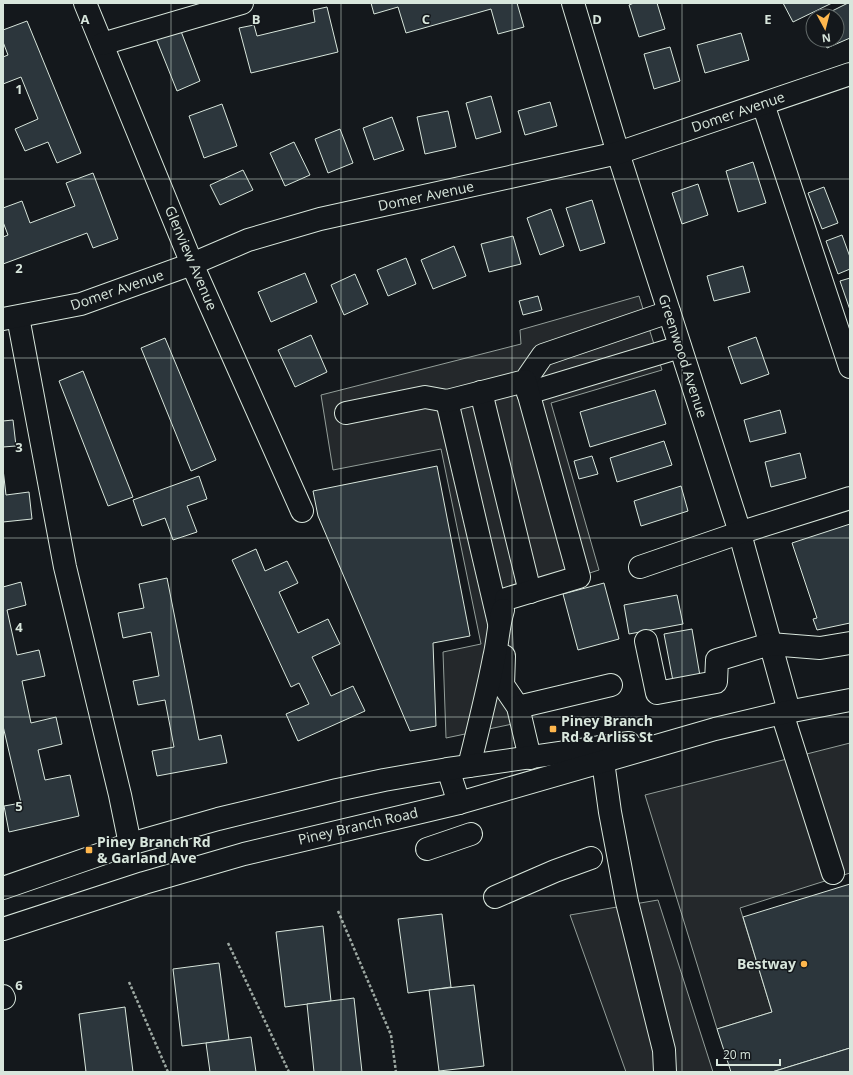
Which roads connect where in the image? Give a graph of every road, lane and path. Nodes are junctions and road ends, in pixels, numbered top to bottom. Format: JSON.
{"nodes":[{"id":1,"x":85,"y":3,"type":"edge"},
{"id":2,"x":242,"y":3,"type":"edge"},
{"id":3,"x":573,"y":3,"type":"edge"},
{"id":4,"x":102,"y":44,"type":"junction"},
{"id":5,"x":850,"y":74,"type":"edge"},
{"id":6,"x":763,"y":104,"type":"junction"},
{"id":7,"x":618,"y":153,"type":"junction"},
{"id":8,"x":192,"y":264,"type":"junction"},
{"id":9,"x":669,"y":312,"type":"junction"},
{"id":10,"x":10,"y":318,"type":"edge"},
{"id":11,"x":680,"y":347,"type":"junction"},
{"id":12,"x":850,"y":367,"type":"edge"},
{"id":13,"x":526,"y":387,"type":"junction"},
{"id":14,"x":481,"y":392,"type":"junction"},
{"id":15,"x":447,"y":401,"type":"junction"},
{"id":16,"x":346,"y":413,"type":"dead end"},
{"id":17,"x":850,"y":498,"type":"edge"},
{"id":18,"x":302,"y":511,"type":"dead end"},
{"id":19,"x":740,"y":533,"type":"junction"},
{"id":20,"x":640,"y":567,"type":"dead end"},
{"id":21,"x":530,"y":592,"type":"junction"},
{"id":22,"x":506,"y":599,"type":"junction"},
{"id":23,"x":499,"y":623,"type":"junction"},
{"id":24,"x":646,"y":641,"type":"dead end"},
{"id":25,"x":850,"y":643,"type":"edge"},
{"id":26,"x":770,"y":644,"type":"junction"},
{"id":27,"x":611,"y":685,"type":"dead end"},
{"id":28,"x":850,"y":700,"type":"edge"},
{"id":29,"x":518,"y":707,"type":"junction"},
{"id":30,"x":785,"y":712,"type":"junction"},
{"id":31,"x":602,"y":755,"type":"junction"},
{"id":32,"x":530,"y":758,"type":"junction"},
{"id":33,"x":469,"y":766,"type":"junction"},
{"id":34,"x":448,"y":770,"type":"junction"},
{"id":35,"x":459,"y":803,"type":"junction"},
{"id":36,"x":471,"y":834,"type":"dead end"},
{"id":37,"x":130,"y":844,"type":"junction"},
{"id":38,"x":427,"y":849,"type":"dead end"},
{"id":39,"x":591,"y":858,"type":"dead end"},
{"id":40,"x":833,"y":873,"type":"dead end"},
{"id":41,"x":3,"y":888,"type":"edge"},
{"id":42,"x":495,"y":897,"type":"dead end"},
{"id":43,"x":338,"y":911,"type":"dead end"},
{"id":44,"x":3,"y":929,"type":"edge"},
{"id":45,"x":228,"y":943,"type":"dead end"},
{"id":46,"x":129,"y":982,"type":"dead end"},
{"id":47,"x":168,"y":1072,"type":"edge"},
{"id":48,"x":289,"y":1072,"type":"edge"},
{"id":49,"x":396,"y":1072,"type":"edge"},
{"id":50,"x":665,"y":1072,"type":"edge"}],
"edges":[{"from":1,"to":4,"type":"street","name":"Glenview Avenue"},
{"from":2,"to":4,"type":"street"},
{"from":3,"to":7,"type":"street","name":"Greenwood Avenue"},
{"from":4,"to":8,"type":"street","name":"Glenview Avenue"},
{"from":5,"to":6,"type":"street","name":"Domer Avenue"},
{"from":6,"to":7,"type":"street","name":"Domer Avenue"},
{"from":6,"to":12,"type":"street"},
{"from":7,"to":8,"type":"street","name":"Domer Avenue"},
{"from":7,"to":9,"type":"street","name":"Greenwood Avenue"},
{"from":8,"to":10,"type":"street","name":"Domer Avenue"},
{"from":8,"to":18,"type":"street","name":"Glenview Avenue"},
{"from":9,"to":11,"type":"street","name":"Greenwood Avenue"},
{"from":9,"to":13,"type":"street"},
{"from":10,"to":37,"type":"street"},
{"from":11,"to":13,"type":"street"},
{"from":11,"to":19,"type":"street","name":"Greenwood Avenue"},
{"from":13,"to":14,"type":"street"},
{"from":13,"to":21,"type":"street"},
{"from":14,"to":15,"type":"street"},
{"from":14,"to":21,"type":"street"},
{"from":15,"to":16,"type":"street"},
{"from":15,"to":23,"type":"street"},
{"from":17,"to":19,"type":"street"},
{"from":19,"to":20,"type":"street"},
{"from":19,"to":26,"type":"street","name":"Greenwood Avenue"},
{"from":21,"to":22,"type":"street"},
{"from":22,"to":23,"type":"street"},
{"from":22,"to":29,"type":"street"},
{"from":23,"to":33,"type":"street"},
{"from":24,"to":26,"type":"street"},
{"from":25,"to":26,"type":"street"},
{"from":26,"to":30,"type":"street","name":"Greenwood Avenue"},
{"from":27,"to":29,"type":"street"},
{"from":28,"to":30,"type":"street","name":"Piney Branch Road"},
{"from":29,"to":32,"type":"street"},
{"from":30,"to":31,"type":"street","name":"Piney Branch Road"},
{"from":30,"to":40,"type":"street","name":"Greenwood Avenue"},
{"from":31,"to":32,"type":"street","name":"Piney Branch Road"},
{"from":31,"to":35,"type":"street","name":"Piney Branch Road"},
{"from":31,"to":50,"type":"street"},
{"from":32,"to":33,"type":"street","name":"Piney Branch Road"},
{"from":33,"to":34,"type":"street","name":"Piney Branch Road"},
{"from":34,"to":35,"type":"street"},
{"from":34,"to":37,"type":"street","name":"Piney Branch Road"},
{"from":35,"to":44,"type":"street","name":"Piney Branch Road"},
{"from":36,"to":38,"type":"street"},
{"from":37,"to":41,"type":"street","name":"Piney Branch Road"},
{"from":39,"to":42,"type":"street"},
{"from":43,"to":49,"type":"path"},
{"from":45,"to":48,"type":"path"},
{"from":46,"to":47,"type":"path"}]}
